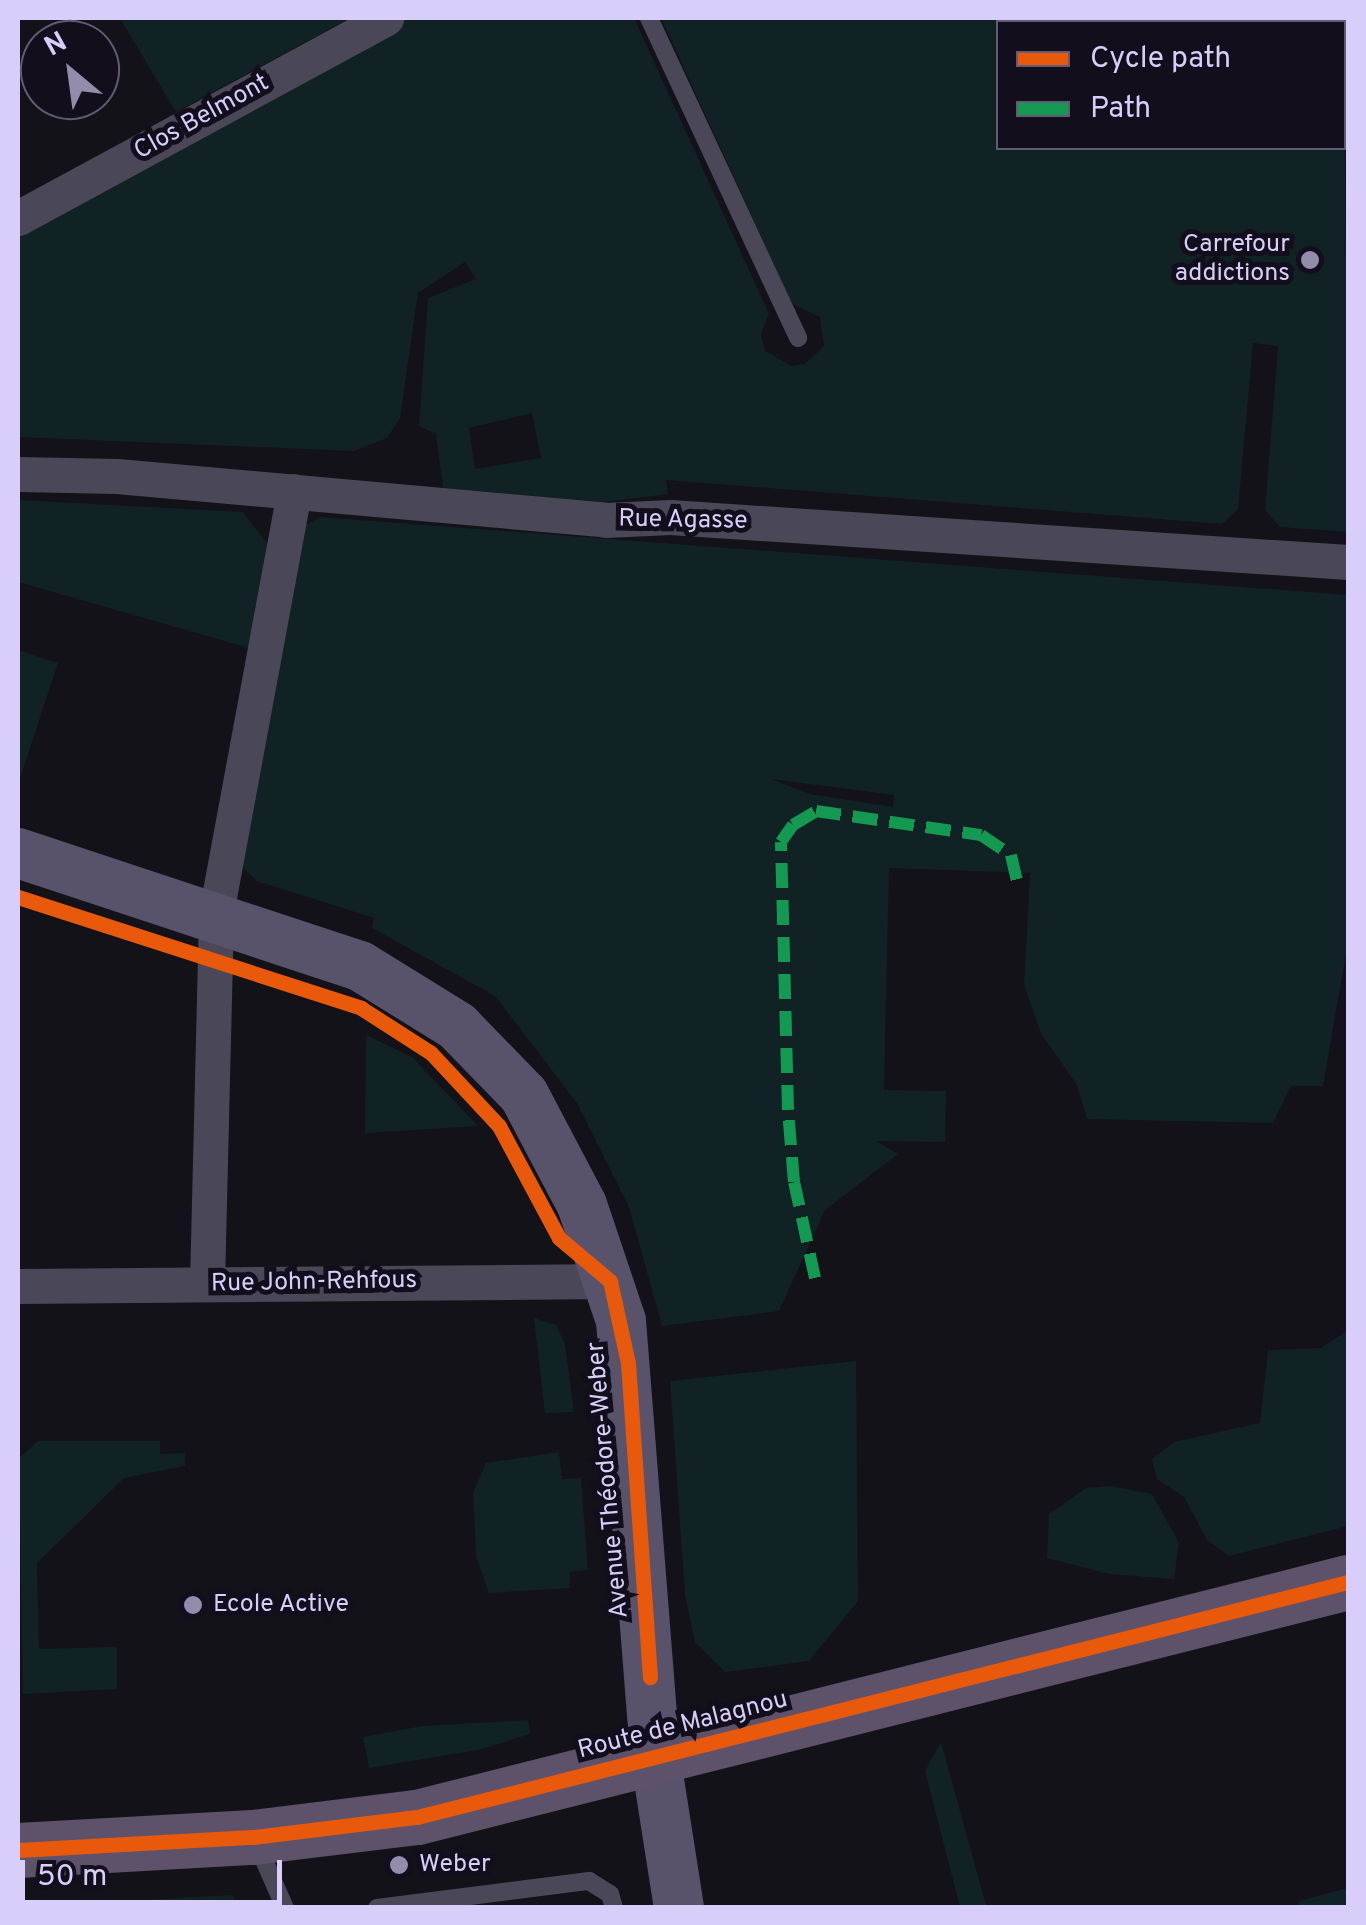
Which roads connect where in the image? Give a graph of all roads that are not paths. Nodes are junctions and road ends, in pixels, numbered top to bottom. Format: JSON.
{"nodes":[{"id":1,"x":386,"y":18,"type":"edge"},
{"id":2,"x":649,"y":18,"type":"edge"},
{"id":3,"x":18,"y":218,"type":"edge"},
{"id":4,"x":798,"y":338,"type":"dead end"},
{"id":5,"x":18,"y":474,"type":"edge"},
{"id":6,"x":294,"y":491,"type":"junction"},
{"id":7,"x":1348,"y":562,"type":"edge"},
{"id":8,"x":18,"y":853,"type":"edge"},
{"id":9,"x":216,"y":914,"type":"junction"},
{"id":10,"x":610,"y":1282,"type":"junction"},
{"id":11,"x":207,"y":1284,"type":"junction"},
{"id":12,"x":18,"y":1286,"type":"edge"},
{"id":13,"x":1348,"y":1582,"type":"edge"},
{"id":14,"x":656,"y":1760,"type":"junction"},
{"id":15,"x":254,"y":1836,"type":"junction"},
{"id":16,"x":18,"y":1850,"type":"edge"},
{"id":17,"x":284,"y":1908,"type":"edge"},
{"id":18,"x":377,"y":1908,"type":"edge"},
{"id":19,"x":614,"y":1908,"type":"edge"},
{"id":20,"x":679,"y":1908,"type":"edge"}],
"edges":[{"from":1,"to":3,"type":"street","name":"Clos Belmont"},
{"from":2,"to":4,"type":"lane"},
{"from":5,"to":6,"type":"street","name":"Rue Agasse"},
{"from":6,"to":7,"type":"street","name":"Rue Agasse"},
{"from":6,"to":9,"type":"street"},
{"from":8,"to":9,"type":"street","name":"Avenue Théodore-Weber"},
{"from":9,"to":10,"type":"street","name":"Avenue Théodore-Weber"},
{"from":9,"to":11,"type":"street"},
{"from":10,"to":11,"type":"street","name":"Rue John-Rehfous"},
{"from":10,"to":14,"type":"street","name":"Avenue Théodore-Weber"},
{"from":11,"to":12,"type":"street","name":"Rue John-Rehfous"},
{"from":13,"to":14,"type":"main road","name":"Route de Malagnou"},
{"from":14,"to":15,"type":"main road","name":"Route de Malagnou"},
{"from":14,"to":20,"type":"street","name":"Avenue Théodore-Weber"},
{"from":15,"to":16,"type":"main road","name":"Route de Malagnou"},
{"from":15,"to":17,"type":"lane"},
{"from":18,"to":19,"type":"lane"}]}
